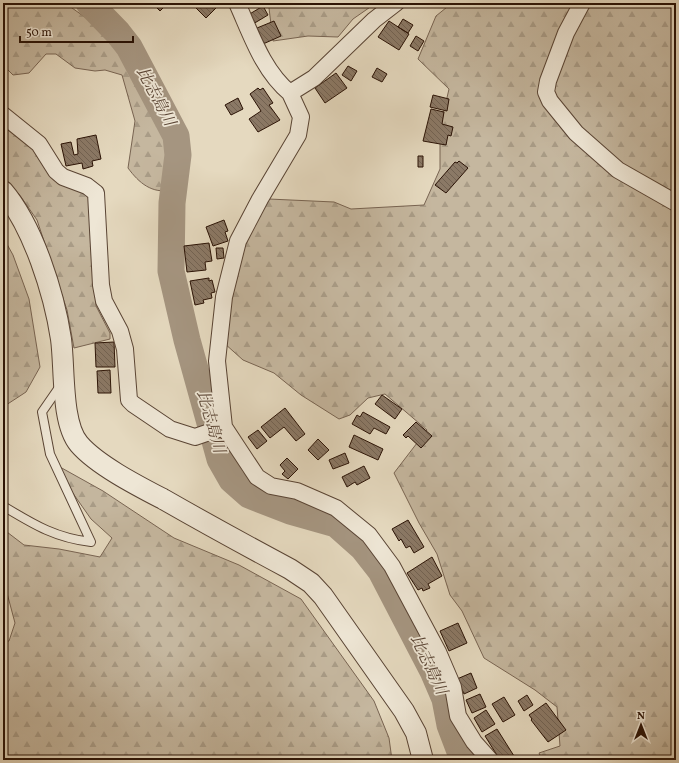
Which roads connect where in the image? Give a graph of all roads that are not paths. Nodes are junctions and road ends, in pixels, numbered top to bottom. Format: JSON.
{"nodes":[{"id":1,"x":237,"y":3,"type":"edge"},
{"id":2,"x":396,"y":3,"type":"edge"},
{"id":3,"x":582,"y":3,"type":"edge"},
{"id":4,"x":290,"y":94,"type":"junction"},
{"id":5,"x":3,"y":115,"type":"edge"},
{"id":6,"x":3,"y":191,"type":"edge"},
{"id":7,"x":676,"y":203,"type":"edge"},
{"id":8,"x":65,"y":379,"type":"junction"},
{"id":9,"x":224,"y":428,"type":"junction"},
{"id":10,"x":3,"y":506,"type":"edge"},
{"id":11,"x":423,"y":760,"type":"edge"},
{"id":12,"x":490,"y":760,"type":"edge"}],
"edges":[{"from":1,"to":4,"type":"street"},
{"from":2,"to":4,"type":"street"},
{"from":3,"to":7,"type":"street"},
{"from":4,"to":9,"type":"street"},
{"from":5,"to":9,"type":"street"},
{"from":6,"to":8,"type":"street"},
{"from":8,"to":10,"type":"lane"},
{"from":8,"to":11,"type":"street"},
{"from":9,"to":12,"type":"street"}]}
